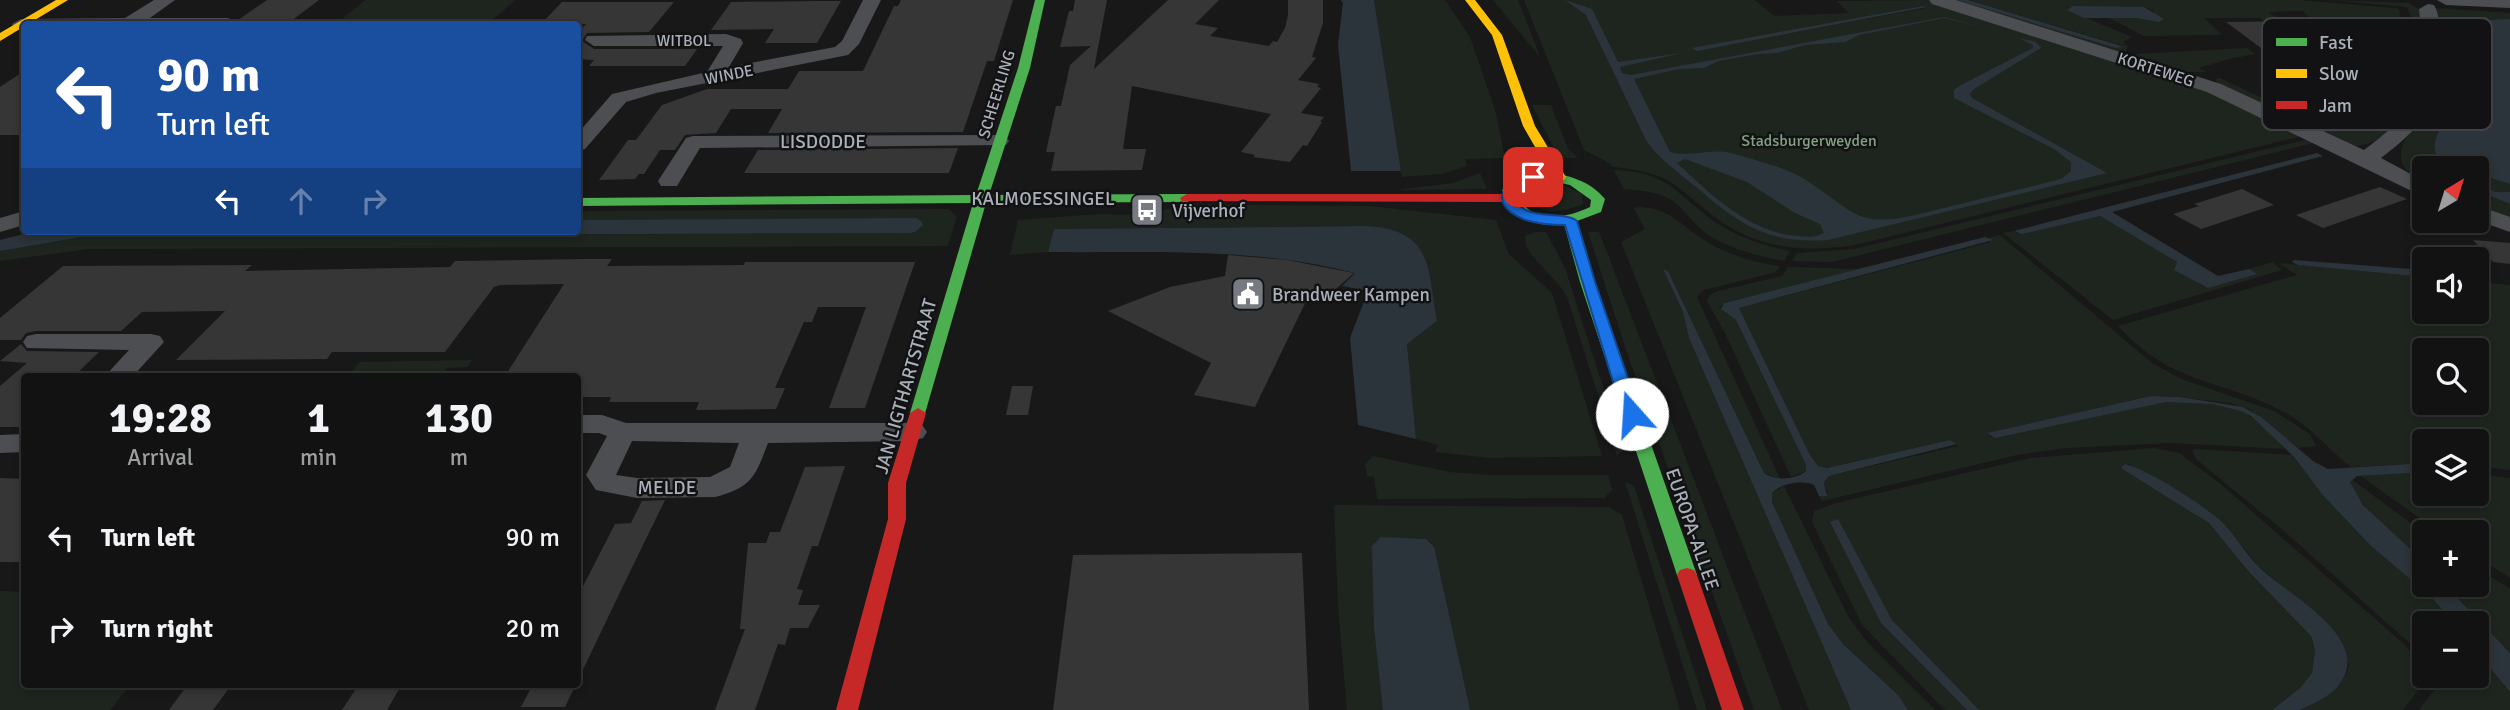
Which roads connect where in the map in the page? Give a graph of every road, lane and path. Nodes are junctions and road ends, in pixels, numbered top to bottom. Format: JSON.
{"nodes":[{"id":1,"x":62,"y":0,"type":"edge"},
{"id":2,"x":166,"y":0,"type":"edge"},
{"id":3,"x":872,"y":0,"type":"edge"},
{"id":4,"x":1040,"y":0,"type":"edge"},
{"id":5,"x":1470,"y":0,"type":"edge"},
{"id":6,"x":1937,"y":0,"type":"edge"},
{"id":7,"x":2501,"y":2,"type":"edge"},
{"id":8,"x":2437,"y":5,"type":"edge"},
{"id":9,"x":26,"y":21,"type":"edge"},
{"id":10,"x":133,"y":21,"type":"edge"},
{"id":11,"x":21,"y":24,"type":"edge"},
{"id":12,"x":0,"y":38,"type":"edge"},
{"id":13,"x":594,"y":40,"type":"dead end"},
{"id":14,"x":713,"y":77,"type":"junction"},
{"id":15,"x":2262,"y":110,"type":"edge"},
{"id":16,"x":1529,"y":126,"type":"junction"},
{"id":17,"x":2305,"y":130,"type":"edge"},
{"id":18,"x":2405,"y":130,"type":"edge"},
{"id":19,"x":581,"y":140,"type":"edge"},
{"id":20,"x":999,"y":141,"type":"junction"},
{"id":21,"x":2367,"y":159,"type":"junction"},
{"id":22,"x":1533,"y":177,"type":"junction"},
{"id":23,"x":1559,"y":177,"type":"junction"},
{"id":24,"x":669,"y":181,"type":"dead end"},
{"id":25,"x":2412,"y":183,"type":"edge"},
{"id":26,"x":981,"y":198,"type":"junction"},
{"id":27,"x":1508,"y":198,"type":"junction"},
{"id":28,"x":581,"y":202,"type":"edge"},
{"id":29,"x":2489,"y":217,"type":"edge"},
{"id":30,"x":21,"y":219,"type":"edge"},
{"id":31,"x":1546,"y":221,"type":"junction"},
{"id":32,"x":1570,"y":221,"type":"junction"},
{"id":33,"x":0,"y":225,"type":"edge"},
{"id":34,"x":2510,"y":225,"type":"edge"},
{"id":35,"x":1587,"y":282,"type":"junction"},
{"id":36,"x":36,"y":342,"type":"dead end"},
{"id":37,"x":121,"y":373,"type":"edge"},
{"id":38,"x":581,"y":424,"type":"edge"},
{"id":39,"x":623,"y":432,"type":"junction"},
{"id":40,"x":912,"y":432,"type":"junction"},
{"id":41,"x":757,"y":434,"type":"junction"},
{"id":42,"x":21,"y":443,"type":"edge"},
{"id":43,"x":0,"y":444,"type":"edge"},
{"id":44,"x":847,"y":710,"type":"edge"},
{"id":45,"x":1733,"y":710,"type":"edge"}],
"edges":[{"from":1,"to":9,"type":"street"},
{"from":2,"to":10,"type":"street"},
{"from":3,"to":14,"type":"street","name":"WINDE"},
{"from":4,"to":20,"type":"street","name":"SCHEERLING"},
{"from":5,"to":16,"type":"street"},
{"from":6,"to":15,"type":"street","name":"KORTEWEG"},
{"from":7,"to":8,"type":"street"},
{"from":11,"to":12,"type":"street"},
{"from":13,"to":14,"type":"street","name":"WITBOL"},
{"from":14,"to":19,"type":"street","name":"WINDE"},
{"from":16,"to":22,"type":"street"},
{"from":16,"to":23,"type":"street"},
{"from":17,"to":21,"type":"street","name":"KORTEWEG"},
{"from":18,"to":21,"type":"street"},
{"from":20,"to":24,"type":"street","name":"LISDODDE"},
{"from":20,"to":26,"type":"street","name":"SCHEERLING"},
{"from":21,"to":25,"type":"street","name":"KORTEWEG"},
{"from":22,"to":23,"type":"street"},
{"from":22,"to":27,"type":"street"},
{"from":23,"to":32,"type":"street"},
{"from":26,"to":27,"type":"street","name":"KALMOESSINGEL"},
{"from":26,"to":28,"type":"street","name":"KALMOESSINGEL"},
{"from":26,"to":40,"type":"street","name":"JAN LIGTHARTSTRAAT"},
{"from":27,"to":31,"type":"street"},
{"from":29,"to":34,"type":"street"},
{"from":30,"to":33,"type":"street"},
{"from":31,"to":32,"type":"street"},
{"from":31,"to":35,"type":"street","name":"EUROPA-ALLEE"},
{"from":32,"to":35,"type":"street","name":"EUROPA-ALLEE"},
{"from":35,"to":45,"type":"street","name":"EUROPA-ALLEE"},
{"from":36,"to":37,"type":"street"},
{"from":38,"to":39,"type":"street"},
{"from":39,"to":41,"type":"street"},
{"from":39,"to":41,"type":"street","name":"MELDE"},
{"from":40,"to":41,"type":"street"},
{"from":40,"to":44,"type":"street","name":"JAN LIGTHARTSTRAAT"},
{"from":42,"to":43,"type":"street"}]}
